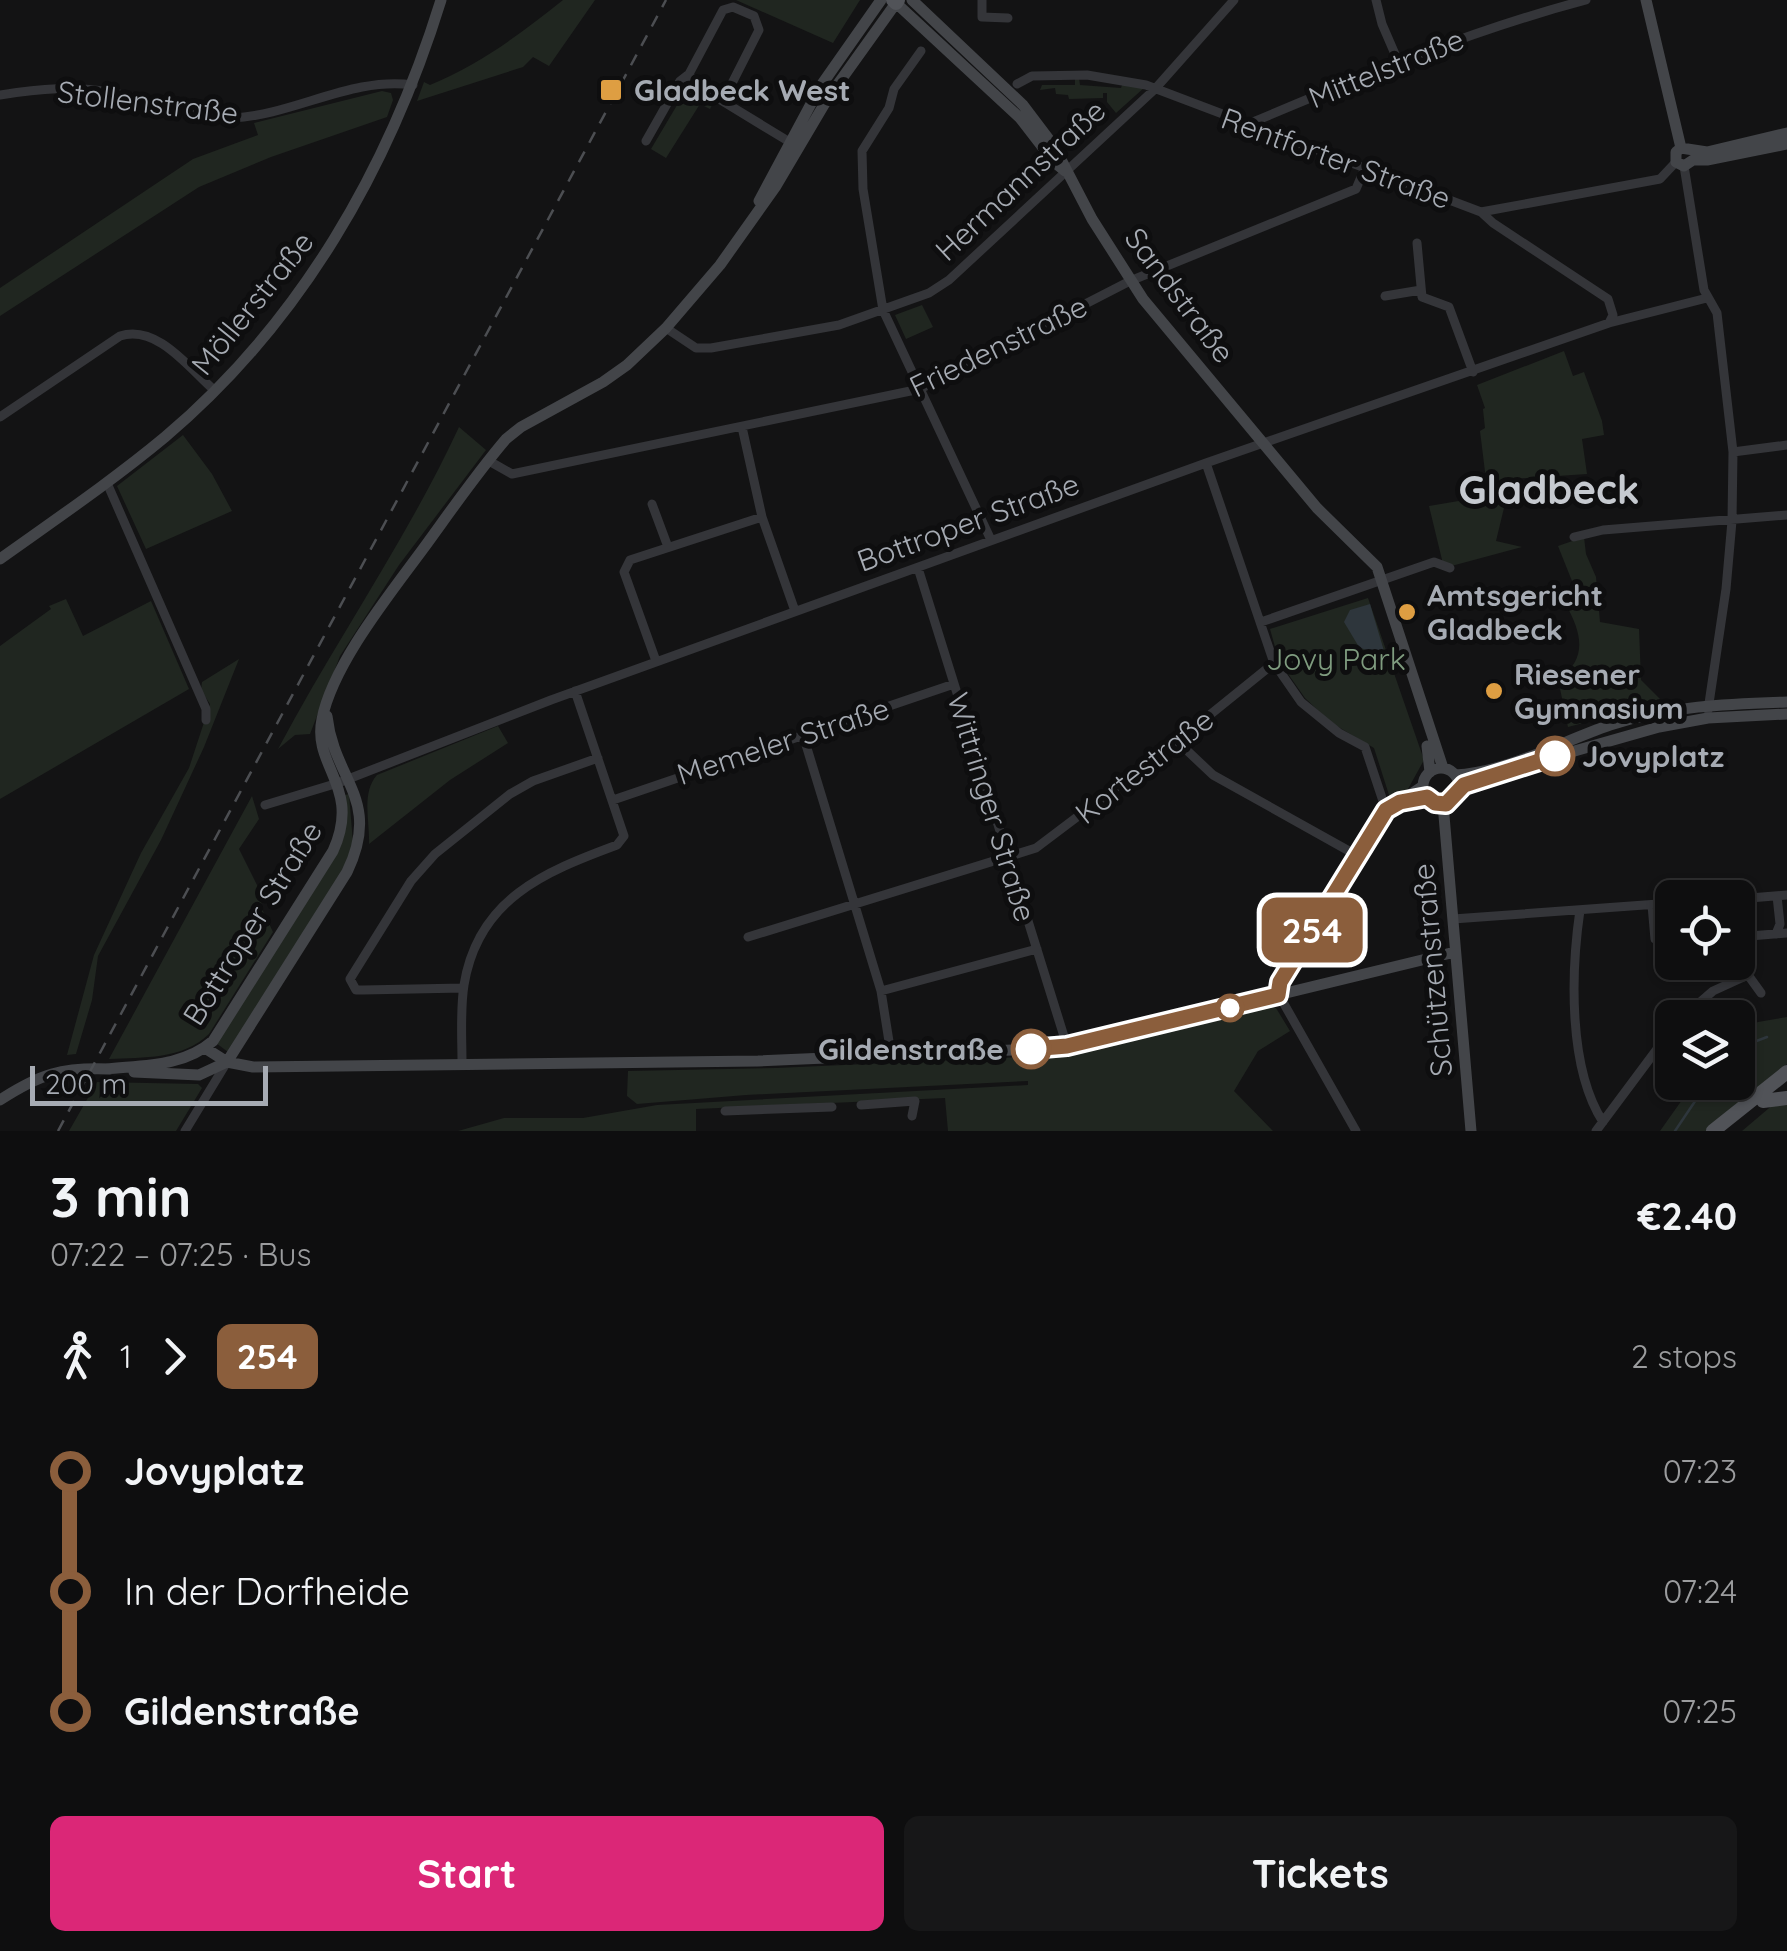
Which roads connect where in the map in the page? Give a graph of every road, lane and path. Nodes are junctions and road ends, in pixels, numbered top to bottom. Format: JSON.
{"nodes":[{"id":1,"x":441,"y":0,"type":"edge"},
{"id":2,"x":982,"y":0,"type":"edge"},
{"id":3,"x":1376,"y":0,"type":"edge"},
{"id":4,"x":1586,"y":0,"type":"edge"},
{"id":5,"x":1646,"y":0,"type":"edge"},
{"id":6,"x":896,"y":1,"type":"edge"},
{"id":7,"x":1230,"y":1,"type":"edge"},
{"id":8,"x":1008,"y":18,"type":"dead end"},
{"id":9,"x":921,"y":51,"type":"dead end"},
{"id":10,"x":1398,"y":61,"type":"junction"},
{"id":11,"x":689,"y":74,"type":"junction"},
{"id":12,"x":1017,"y":84,"type":"dead end"},
{"id":13,"x":413,"y":85,"type":"junction"},
{"id":14,"x":1155,"y":89,"type":"junction"},
{"id":15,"x":0,"y":95,"type":"edge"},
{"id":16,"x":722,"y":102,"type":"junction"},
{"id":17,"x":1246,"y":125,"type":"junction"},
{"id":18,"x":1787,"y":133,"type":"edge"},
{"id":19,"x":646,"y":141,"type":"dead end"},
{"id":20,"x":1787,"y":144,"type":"edge"},
{"id":21,"x":795,"y":145,"type":"junction"},
{"id":22,"x":1685,"y":158,"type":"junction"},
{"id":23,"x":1364,"y":170,"type":"junction"},
{"id":24,"x":1065,"y":171,"type":"junction"},
{"id":25,"x":1481,"y":212,"type":"junction"},
{"id":26,"x":1416,"y":243,"type":"dead end"},
{"id":27,"x":1130,"y":281,"type":"junction"},
{"id":28,"x":1421,"y":290,"type":"junction"},
{"id":29,"x":1385,"y":296,"type":"dead end"},
{"id":30,"x":1707,"y":298,"type":"junction"},
{"id":31,"x":883,"y":310,"type":"junction"},
{"id":32,"x":1608,"y":323,"type":"junction"},
{"id":33,"x":666,"y":328,"type":"junction"},
{"id":34,"x":1473,"y":372,"type":"junction"},
{"id":35,"x":214,"y":390,"type":"junction"},
{"id":36,"x":920,"y":390,"type":"junction"},
{"id":37,"x":0,"y":417,"type":"edge"},
{"id":38,"x":742,"y":426,"type":"junction"},
{"id":39,"x":1263,"y":443,"type":"junction"},
{"id":40,"x":1787,"y":445,"type":"edge"},
{"id":41,"x":1733,"y":452,"type":"junction"},
{"id":42,"x":488,"y":461,"type":"junction"},
{"id":43,"x":1206,"y":463,"type":"junction"},
{"id":44,"x":106,"y":483,"type":"junction"},
{"id":45,"x":652,"y":504,"type":"dead end"},
{"id":46,"x":1787,"y":515,"type":"edge"},
{"id":47,"x":762,"y":517,"type":"junction"},
{"id":48,"x":1732,"y":521,"type":"junction"},
{"id":49,"x":1574,"y":537,"type":"dead end"},
{"id":50,"x":990,"y":540,"type":"junction"},
{"id":51,"x":668,"y":547,"type":"junction"},
{"id":52,"x":0,"y":559,"type":"edge"},
{"id":53,"x":918,"y":568,"type":"junction"},
{"id":54,"x":1450,"y":568,"type":"dead end"},
{"id":55,"x":1378,"y":582,"type":"junction"},
{"id":56,"x":795,"y":612,"type":"junction"},
{"id":57,"x":1261,"y":622,"type":"junction"},
{"id":58,"x":656,"y":661,"type":"junction"},
{"id":59,"x":1274,"y":663,"type":"junction"},
{"id":60,"x":954,"y":684,"type":"junction"},
{"id":61,"x":575,"y":691,"type":"junction"},
{"id":62,"x":1787,"y":702,"type":"edge"},
{"id":63,"x":1708,"y":711,"type":"junction"},
{"id":64,"x":1787,"y":714,"type":"edge"},
{"id":65,"x":206,"y":720,"type":"dead end"},
{"id":66,"x":803,"y":735,"type":"junction"},
{"id":67,"x":1178,"y":741,"type":"junction"},
{"id":68,"x":598,"y":758,"type":"junction"},
{"id":69,"x":1436,"y":770,"type":"junction"},
{"id":70,"x":344,"y":781,"type":"junction"},
{"id":71,"x":1457,"y":782,"type":"junction"},
{"id":72,"x":1425,"y":791,"type":"junction"},
{"id":73,"x":613,"y":800,"type":"junction"},
{"id":74,"x":1443,"y":804,"type":"junction"},
{"id":75,"x":265,"y":805,"type":"dead end"},
{"id":76,"x":1386,"y":810,"type":"junction"},
{"id":77,"x":1358,"y":856,"type":"junction"},
{"id":78,"x":1008,"y":858,"type":"junction"},
{"id":79,"x":1782,"y":896,"type":"edge"},
{"id":80,"x":1755,"y":898,"type":"edge"},
{"id":81,"x":855,"y":904,"type":"junction"},
{"id":82,"x":1652,"y":904,"type":"junction"},
{"id":83,"x":1655,"y":904,"type":"edge"},
{"id":84,"x":1580,"y":910,"type":"junction"},
{"id":85,"x":1453,"y":919,"type":"junction"},
{"id":86,"x":1781,"y":933,"type":"edge"},
{"id":87,"x":1755,"y":935,"type":"edge"},
{"id":88,"x":748,"y":937,"type":"dead end"},
{"id":89,"x":1655,"y":939,"type":"edge"},
{"id":90,"x":1036,"y":950,"type":"junction"},
{"id":91,"x":1455,"y":952,"type":"junction"},
{"id":92,"x":463,"y":988,"type":"junction"},
{"id":93,"x":881,"y":992,"type":"junction"},
{"id":94,"x":1761,"y":992,"type":"dead end"},
{"id":95,"x":1278,"y":995,"type":"junction"},
{"id":96,"x":1703,"y":1000,"type":"edge"},
{"id":97,"x":1067,"y":1046,"type":"junction"},
{"id":98,"x":204,"y":1048,"type":"junction"},
{"id":99,"x":1655,"y":1052,"type":"edge"},
{"id":100,"x":891,"y":1054,"type":"junction"},
{"id":101,"x":227,"y":1062,"type":"junction"},
{"id":102,"x":462,"y":1063,"type":"junction"},
{"id":103,"x":106,"y":1069,"type":"junction"},
{"id":104,"x":1787,"y":1072,"type":"edge"},
{"id":105,"x":1787,"y":1082,"type":"edge"},
{"id":106,"x":1787,"y":1098,"type":"edge"},
{"id":107,"x":0,"y":1100,"type":"edge"},
{"id":108,"x":861,"y":1105,"type":"dead end"},
{"id":109,"x":1757,"y":1106,"type":"junction"},
{"id":110,"x":832,"y":1107,"type":"dead end"},
{"id":111,"x":726,"y":1110,"type":"dead end"},
{"id":112,"x":912,"y":1116,"type":"dead end"},
{"id":113,"x":1600,"y":1126,"type":"edge"},
{"id":114,"x":184,"y":1131,"type":"edge"},
{"id":115,"x":1356,"y":1131,"type":"edge"},
{"id":116,"x":1471,"y":1131,"type":"edge"},
{"id":117,"x":1713,"y":1131,"type":"edge"},
{"id":118,"x":1728,"y":1131,"type":"edge"}],
"edges":[{"from":1,"to":13,"type":"main road","name":"Möllerstraße"},
{"from":2,"to":8,"type":"street"},
{"from":3,"to":10,"type":"street"},
{"from":4,"to":10,"type":"street","name":"Mittelstraße"},
{"from":5,"to":22,"type":"main road"},
{"from":6,"to":21,"type":"main road"},
{"from":6,"to":24,"type":"main road","name":"Sandstraße"},
{"from":7,"to":14,"type":"street","name":"Hermannstraße"},
{"from":9,"to":31,"type":"street"},
{"from":10,"to":17,"type":"street","name":"Mittelstraße"},
{"from":11,"to":16,"type":"street"},
{"from":11,"to":16,"type":"street"},
{"from":11,"to":19,"type":"street"},
{"from":12,"to":14,"type":"street","name":"Rentforter Straße"},
{"from":13,"to":15,"type":"street","name":"Stollenstraße"},
{"from":13,"to":35,"type":"main road","name":"Möllerstraße"},
{"from":14,"to":17,"type":"street","name":"Rentforter Straße"},
{"from":14,"to":24,"type":"street","name":"Hermannstraße"},
{"from":16,"to":21,"type":"street"},
{"from":17,"to":23,"type":"street","name":"Rentforter Straße"},
{"from":18,"to":22,"type":"main road"},
{"from":20,"to":22,"type":"main road"},
{"from":21,"to":33,"type":"main road"},
{"from":22,"to":25,"type":"street"},
{"from":22,"to":30,"type":"street"},
{"from":23,"to":25,"type":"street","name":"Rentforter Straße"},
{"from":23,"to":27,"type":"street","name":"Friedenstraße"},
{"from":24,"to":27,"type":"main road","name":"Sandstraße"},
{"from":24,"to":31,"type":"street","name":"Hermannstraße"},
{"from":25,"to":32,"type":"street","name":"Rentforter Straße"},
{"from":26,"to":28,"type":"street"},
{"from":27,"to":36,"type":"street","name":"Friedenstraße"},
{"from":27,"to":39,"type":"main road","name":"Sandstraße"},
{"from":28,"to":29,"type":"street"},
{"from":28,"to":34,"type":"street"},
{"from":30,"to":32,"type":"street","name":"Bottroper Straße"},
{"from":30,"to":41,"type":"street"},
{"from":31,"to":33,"type":"street","name":"Hermannstraße"},
{"from":31,"to":36,"type":"street"},
{"from":32,"to":34,"type":"street","name":"Bottroper Straße"},
{"from":33,"to":42,"type":"main road"},
{"from":34,"to":39,"type":"street","name":"Bottroper Straße"},
{"from":35,"to":37,"type":"street"},
{"from":35,"to":44,"type":"main road","name":"Möllerstraße"},
{"from":36,"to":38,"type":"street","name":"Friedenstraße"},
{"from":36,"to":50,"type":"street"},
{"from":38,"to":42,"type":"street","name":"Friedenstraße"},
{"from":38,"to":47,"type":"street"},
{"from":39,"to":43,"type":"street","name":"Bottroper Straße"},
{"from":39,"to":55,"type":"main road"},
{"from":40,"to":41,"type":"street"},
{"from":41,"to":48,"type":"street"},
{"from":42,"to":70,"type":"main road"},
{"from":43,"to":50,"type":"street","name":"Bottroper Straße"},
{"from":43,"to":57,"type":"street"},
{"from":44,"to":52,"type":"main road","name":"Möllerstraße"},
{"from":44,"to":65,"type":"street"},
{"from":45,"to":51,"type":"street"},
{"from":46,"to":48,"type":"street"},
{"from":47,"to":51,"type":"street"},
{"from":47,"to":56,"type":"street"},
{"from":48,"to":49,"type":"street"},
{"from":48,"to":63,"type":"street"},
{"from":50,"to":53,"type":"street","name":"Bottroper Straße"},
{"from":51,"to":58,"type":"street"},
{"from":53,"to":56,"type":"street","name":"Bottroper Straße"},
{"from":53,"to":60,"type":"street","name":"Wittringer Straße"},
{"from":54,"to":55,"type":"street"},
{"from":55,"to":57,"type":"street"},
{"from":55,"to":69,"type":"main road"},
{"from":56,"to":58,"type":"street","name":"Bottroper Straße"},
{"from":57,"to":59,"type":"street"},
{"from":58,"to":61,"type":"street","name":"Bottroper Straße"},
{"from":59,"to":67,"type":"street","name":"Kortestraße"},
{"from":59,"to":76,"type":"street"},
{"from":60,"to":66,"type":"street","name":"Memeler Straße"},
{"from":60,"to":78,"type":"street","name":"Wittringer Straße"},
{"from":61,"to":68,"type":"street"},
{"from":61,"to":70,"type":"street","name":"Bottroper Straße"},
{"from":62,"to":63,"type":"main road"},
{"from":63,"to":64,"type":"main road"},
{"from":63,"to":71,"type":"main road"},
{"from":66,"to":73,"type":"street","name":"Memeler Straße"},
{"from":66,"to":81,"type":"street"},
{"from":67,"to":77,"type":"street"},
{"from":67,"to":78,"type":"street","name":"Kortestraße"},
{"from":68,"to":73,"type":"street"},
{"from":68,"to":92,"type":"street"},
{"from":69,"to":71,"type":"main road"},
{"from":69,"to":72,"type":"main road"},
{"from":70,"to":75,"type":"street","name":"Bottroper Straße"},
{"from":70,"to":98,"type":"main road","name":"Bottroper Straße"},
{"from":70,"to":101,"type":"main road","name":"Bottroper Straße"},
{"from":71,"to":74,"type":"main road"},
{"from":72,"to":74,"type":"main road"},
{"from":72,"to":76,"type":"main road"},
{"from":73,"to":92,"type":"street"},
{"from":74,"to":85,"type":"main road","name":"Schützenstraße"},
{"from":76,"to":77,"type":"main road"},
{"from":77,"to":95,"type":"main road"},
{"from":78,"to":81,"type":"street","name":"Kortestraße"},
{"from":78,"to":90,"type":"street","name":"Wittringer Straße"},
{"from":79,"to":80,"type":"street"},
{"from":79,"to":86,"type":"street"},
{"from":81,"to":88,"type":"street","name":"Kortestraße"},
{"from":81,"to":93,"type":"street"},
{"from":82,"to":83,"type":"street"},
{"from":82,"to":84,"type":"street"},
{"from":82,"to":89,"type":"street"},
{"from":84,"to":85,"type":"street"},
{"from":84,"to":113,"type":"street"},
{"from":85,"to":91,"type":"main road","name":"Schützenstraße"},
{"from":86,"to":87,"type":"street"},
{"from":90,"to":93,"type":"street"},
{"from":90,"to":97,"type":"street","name":"Wittringer Straße"},
{"from":91,"to":95,"type":"main road"},
{"from":91,"to":116,"type":"main road","name":"Schützenstraße"},
{"from":92,"to":102,"type":"street"},
{"from":93,"to":100,"type":"street"},
{"from":94,"to":96,"type":"street"},
{"from":95,"to":97,"type":"main road"},
{"from":95,"to":115,"type":"street"},
{"from":97,"to":100,"type":"main road"},
{"from":98,"to":101,"type":"main road"},
{"from":98,"to":103,"type":"main road","name":"Bottroper Straße"},
{"from":99,"to":113,"type":"street"},
{"from":100,"to":102,"type":"main road"},
{"from":101,"to":102,"type":"main road"},
{"from":101,"to":103,"type":"main road","name":"Bottroper Straße"},
{"from":101,"to":114,"type":"street"},
{"from":103,"to":107,"type":"main road","name":"Bottroper Straße"},
{"from":104,"to":117,"type":"main road"},
{"from":105,"to":109,"type":"main road"},
{"from":106,"to":109,"type":"main road"},
{"from":108,"to":112,"type":"street"},
{"from":109,"to":118,"type":"main road"},
{"from":110,"to":111,"type":"street"}]}
